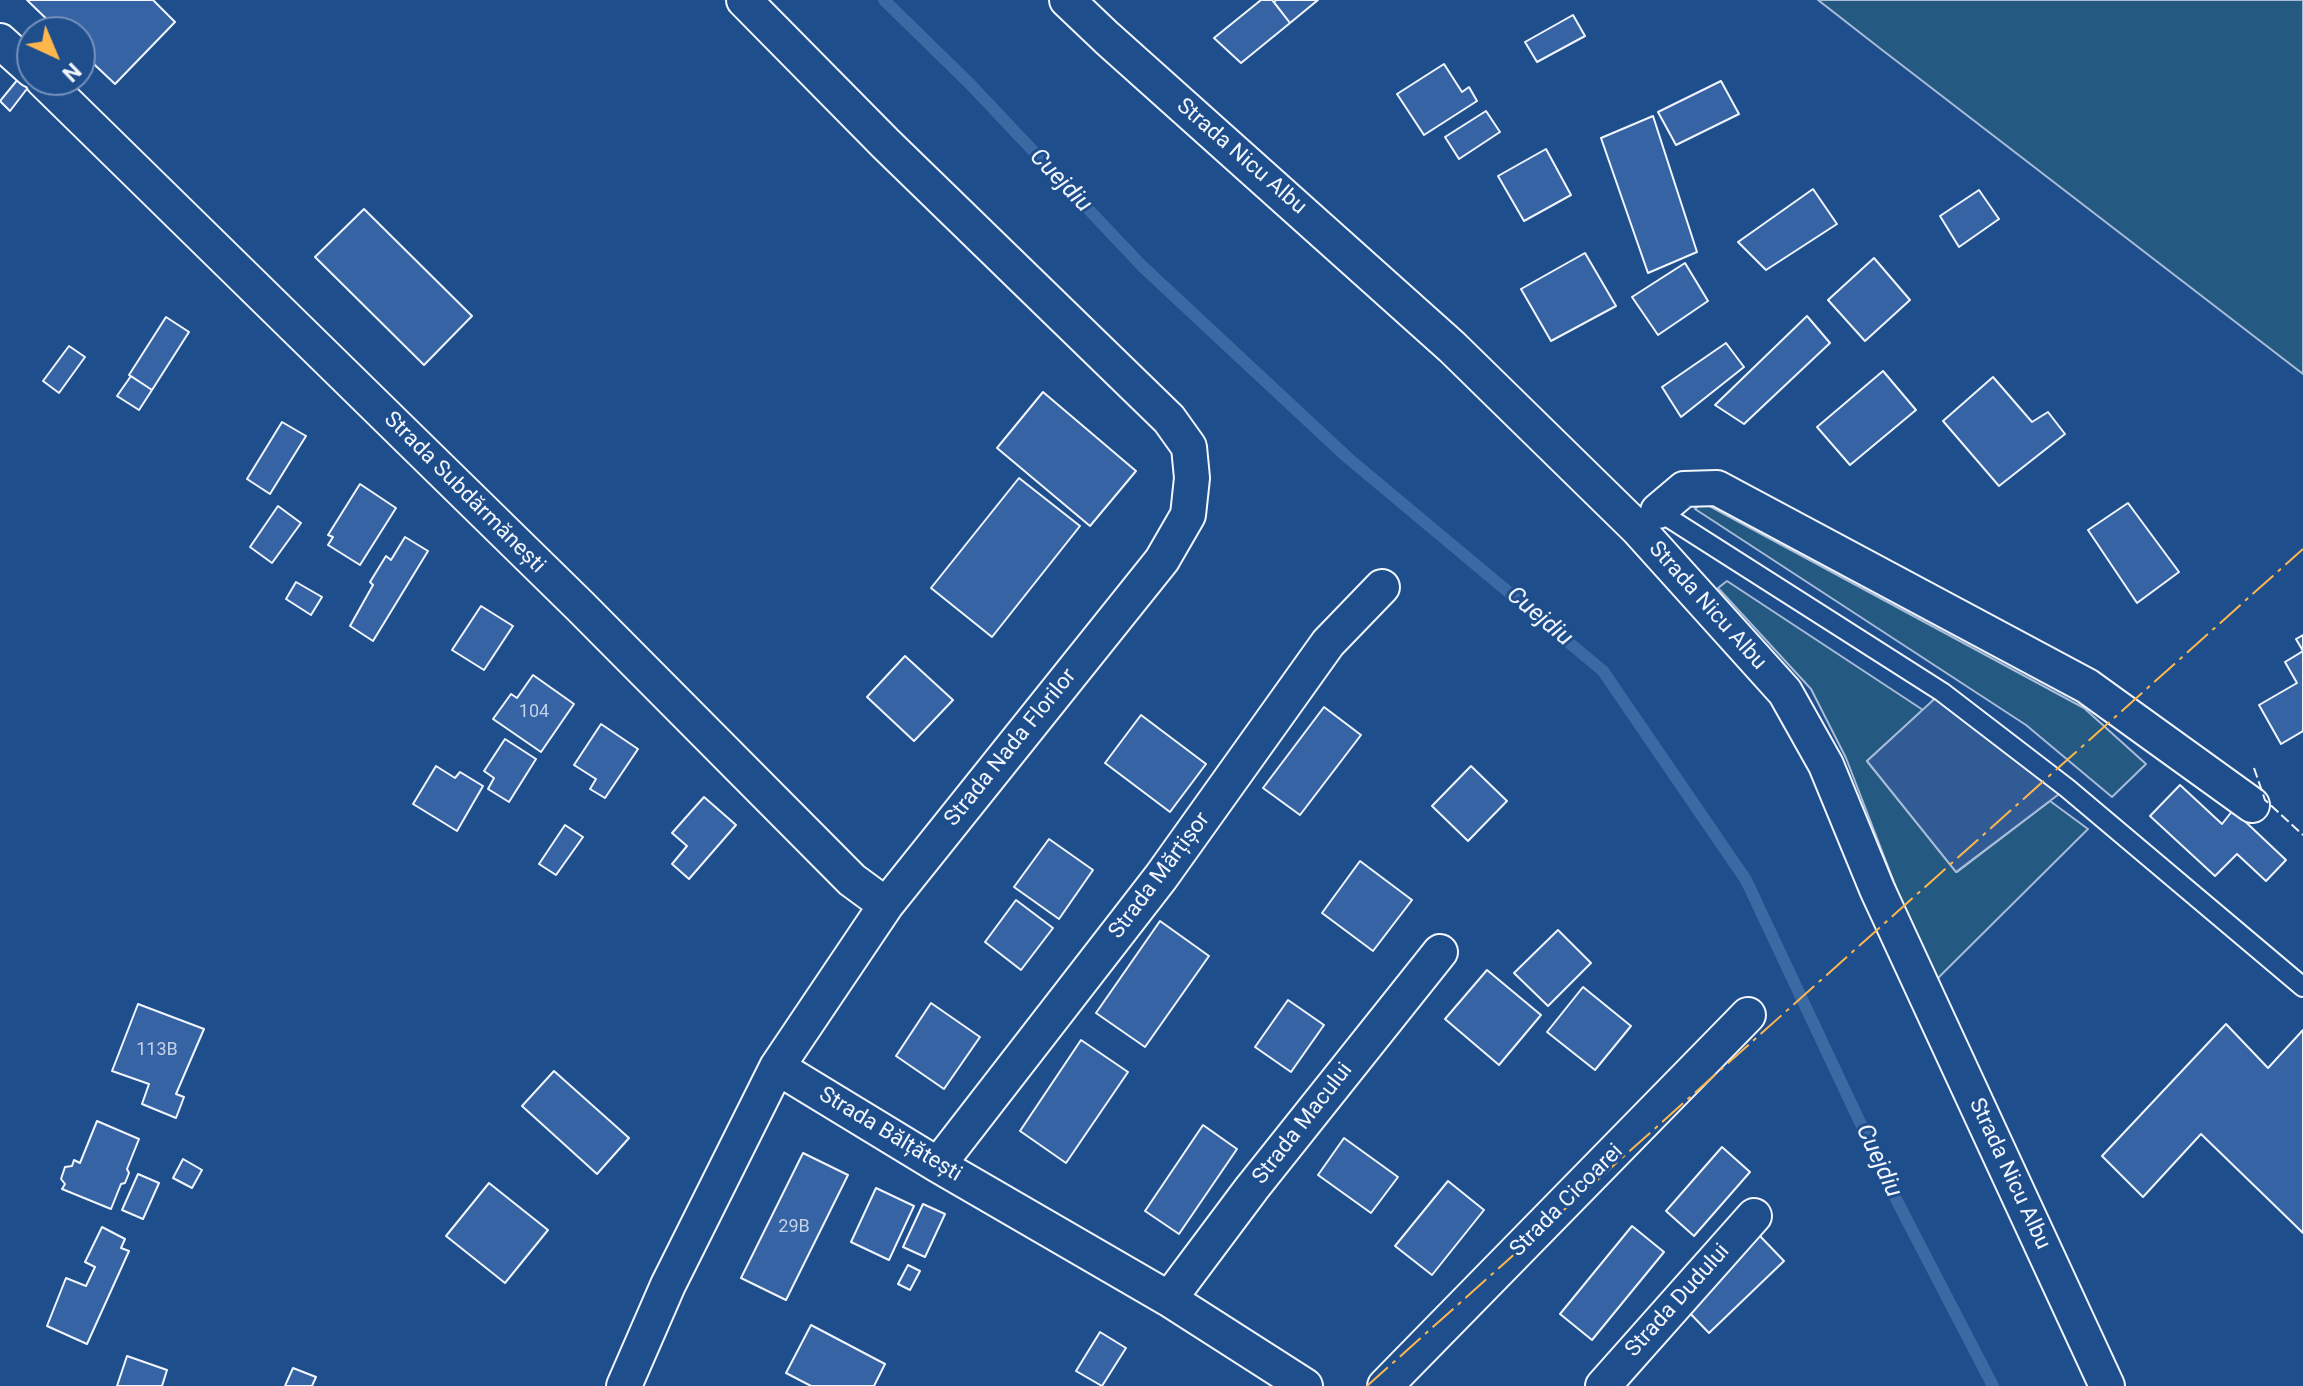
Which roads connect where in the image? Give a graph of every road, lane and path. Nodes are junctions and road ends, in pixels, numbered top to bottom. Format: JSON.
{"nodes":[{"id":1,"x":744,"y":0,"type":"edge"},
{"id":2,"x":1067,"y":0,"type":"edge"},
{"id":3,"x":0,"y":41,"type":"edge"},
{"id":4,"x":16,"y":56,"type":"edge"},
{"id":5,"x":59,"y":96,"type":"edge"},
{"id":6,"x":1648,"y":520,"type":"junction"},
{"id":7,"x":1382,"y":587,"type":"dead end"},
{"id":8,"x":2252,"y":805,"type":"dead end"},
{"id":9,"x":886,"y":905,"type":"junction"},
{"id":10,"x":1440,"y":952,"type":"dead end"},
{"id":11,"x":2303,"y":987,"type":"edge"},
{"id":12,"x":1748,"y":1015,"type":"dead end"},
{"id":13,"x":777,"y":1067,"type":"junction"},
{"id":14,"x":938,"y":1165,"type":"junction"},
{"id":15,"x":1754,"y":1216,"type":"dead end"},
{"id":16,"x":1169,"y":1299,"type":"junction"},
{"id":17,"x":624,"y":1386,"type":"edge"},
{"id":18,"x":1305,"y":1386,"type":"edge"},
{"id":19,"x":1385,"y":1386,"type":"edge"},
{"id":20,"x":1603,"y":1386,"type":"edge"},
{"id":21,"x":2107,"y":1386,"type":"edge"}],
"edges":[{"from":1,"to":9,"type":"street","name":"Strada Nada Florilor"},
{"from":2,"to":6,"type":"street","name":"Strada Nicu Albu"},
{"from":3,"to":4,"type":"street"},
{"from":5,"to":9,"type":"street","name":"Strada Subdărmănești"},
{"from":6,"to":8,"type":"street"},
{"from":6,"to":11,"type":"lane"},
{"from":6,"to":21,"type":"street","name":"Strada Nicu Albu"},
{"from":7,"to":14,"type":"street","name":"Strada Mărțișor"},
{"from":9,"to":13,"type":"street","name":"Strada Nada Florilor"},
{"from":10,"to":16,"type":"street","name":"Strada Macului"},
{"from":12,"to":19,"type":"street","name":"Strada Cicoarei"},
{"from":13,"to":14,"type":"street","name":"Strada Bălțătești"},
{"from":13,"to":17,"type":"street"},
{"from":14,"to":16,"type":"street","name":"Strada Bălțătești"},
{"from":15,"to":20,"type":"street","name":"Strada Dudului"},
{"from":16,"to":18,"type":"street","name":"Strada Bălțătești"}]}
